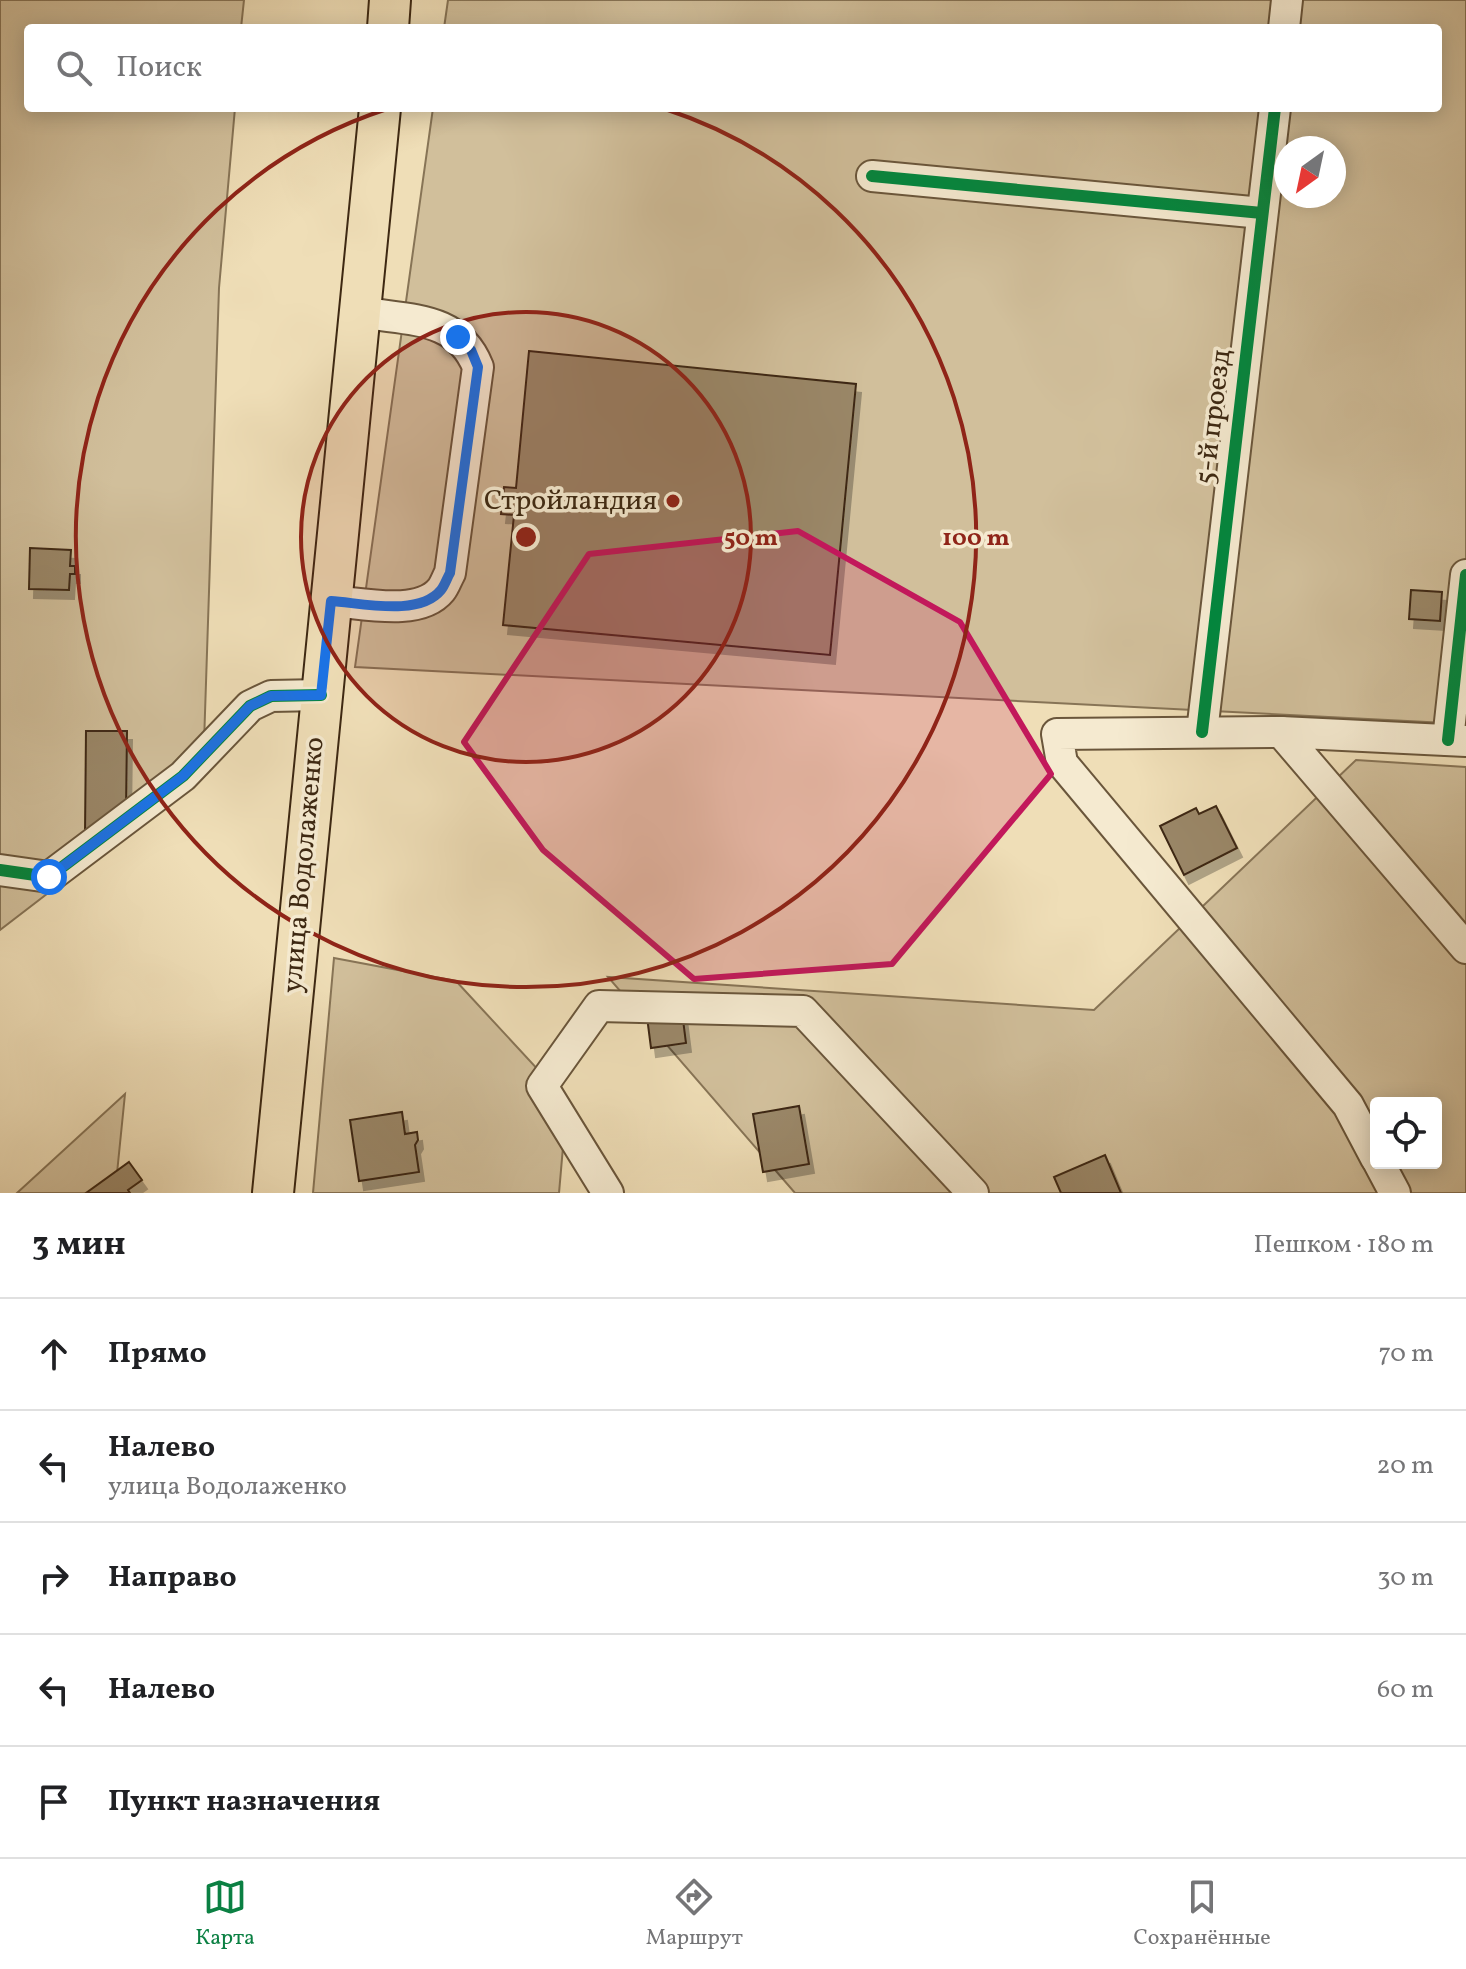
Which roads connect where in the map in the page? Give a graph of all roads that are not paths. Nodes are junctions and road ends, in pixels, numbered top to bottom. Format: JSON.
{"nodes":[{"id":1,"x":390,"y":0,"type":"edge"},
{"id":2,"x":1287,"y":0,"type":"edge"},
{"id":3,"x":388,"y":24,"type":"edge"},
{"id":4,"x":1284,"y":24,"type":"edge"},
{"id":5,"x":380,"y":112,"type":"edge"},
{"id":6,"x":1275,"y":112,"type":"edge"},
{"id":7,"x":872,"y":176,"type":"dead end"},
{"id":8,"x":1262,"y":213,"type":"junction"},
{"id":9,"x":360,"y":312,"type":"junction"},
{"id":10,"x":1466,"y":575,"type":"edge"},
{"id":11,"x":331,"y":601,"type":"junction"},
{"id":12,"x":321,"y":695,"type":"junction"},
{"id":13,"x":1202,"y":732,"type":"junction"},
{"id":14,"x":1281,"y":732,"type":"junction"},
{"id":15,"x":1457,"y":740,"type":"edge"},
{"id":16,"x":11,"y":872,"type":"edge"},
{"id":17,"x":0,"y":894,"type":"edge"},
{"id":18,"x":1466,"y":948,"type":"edge"},
{"id":19,"x":1370,"y":1147,"type":"edge"},
{"id":20,"x":1382,"y":1169,"type":"edge"},
{"id":21,"x":273,"y":1193,"type":"edge"},
{"id":22,"x":608,"y":1193,"type":"edge"},
{"id":23,"x":973,"y":1193,"type":"edge"},
{"id":24,"x":1395,"y":1193,"type":"edge"}],
"edges":[{"from":1,"to":3,"type":"main road"},
{"from":2,"to":4,"type":"street"},
{"from":5,"to":9,"type":"main road","name":"улица Водолаженко"},
{"from":6,"to":8,"type":"street","name":"5-й проезд"},
{"from":7,"to":8,"type":"street"},
{"from":8,"to":13,"type":"street","name":"5-й проезд"},
{"from":9,"to":11,"type":"main road","name":"улица Водолаженко"},
{"from":9,"to":11,"type":"street"},
{"from":10,"to":15,"type":"street"},
{"from":11,"to":12,"type":"main road","name":"улица Водолаженко"},
{"from":12,"to":16,"type":"street"},
{"from":12,"to":21,"type":"main road","name":"улица Водолаженко"},
{"from":13,"to":14,"type":"street"},
{"from":13,"to":19,"type":"street"},
{"from":14,"to":15,"type":"street"},
{"from":14,"to":18,"type":"street"},
{"from":16,"to":17,"type":"street"},
{"from":20,"to":24,"type":"street"},
{"from":22,"to":23,"type":"street"}]}
